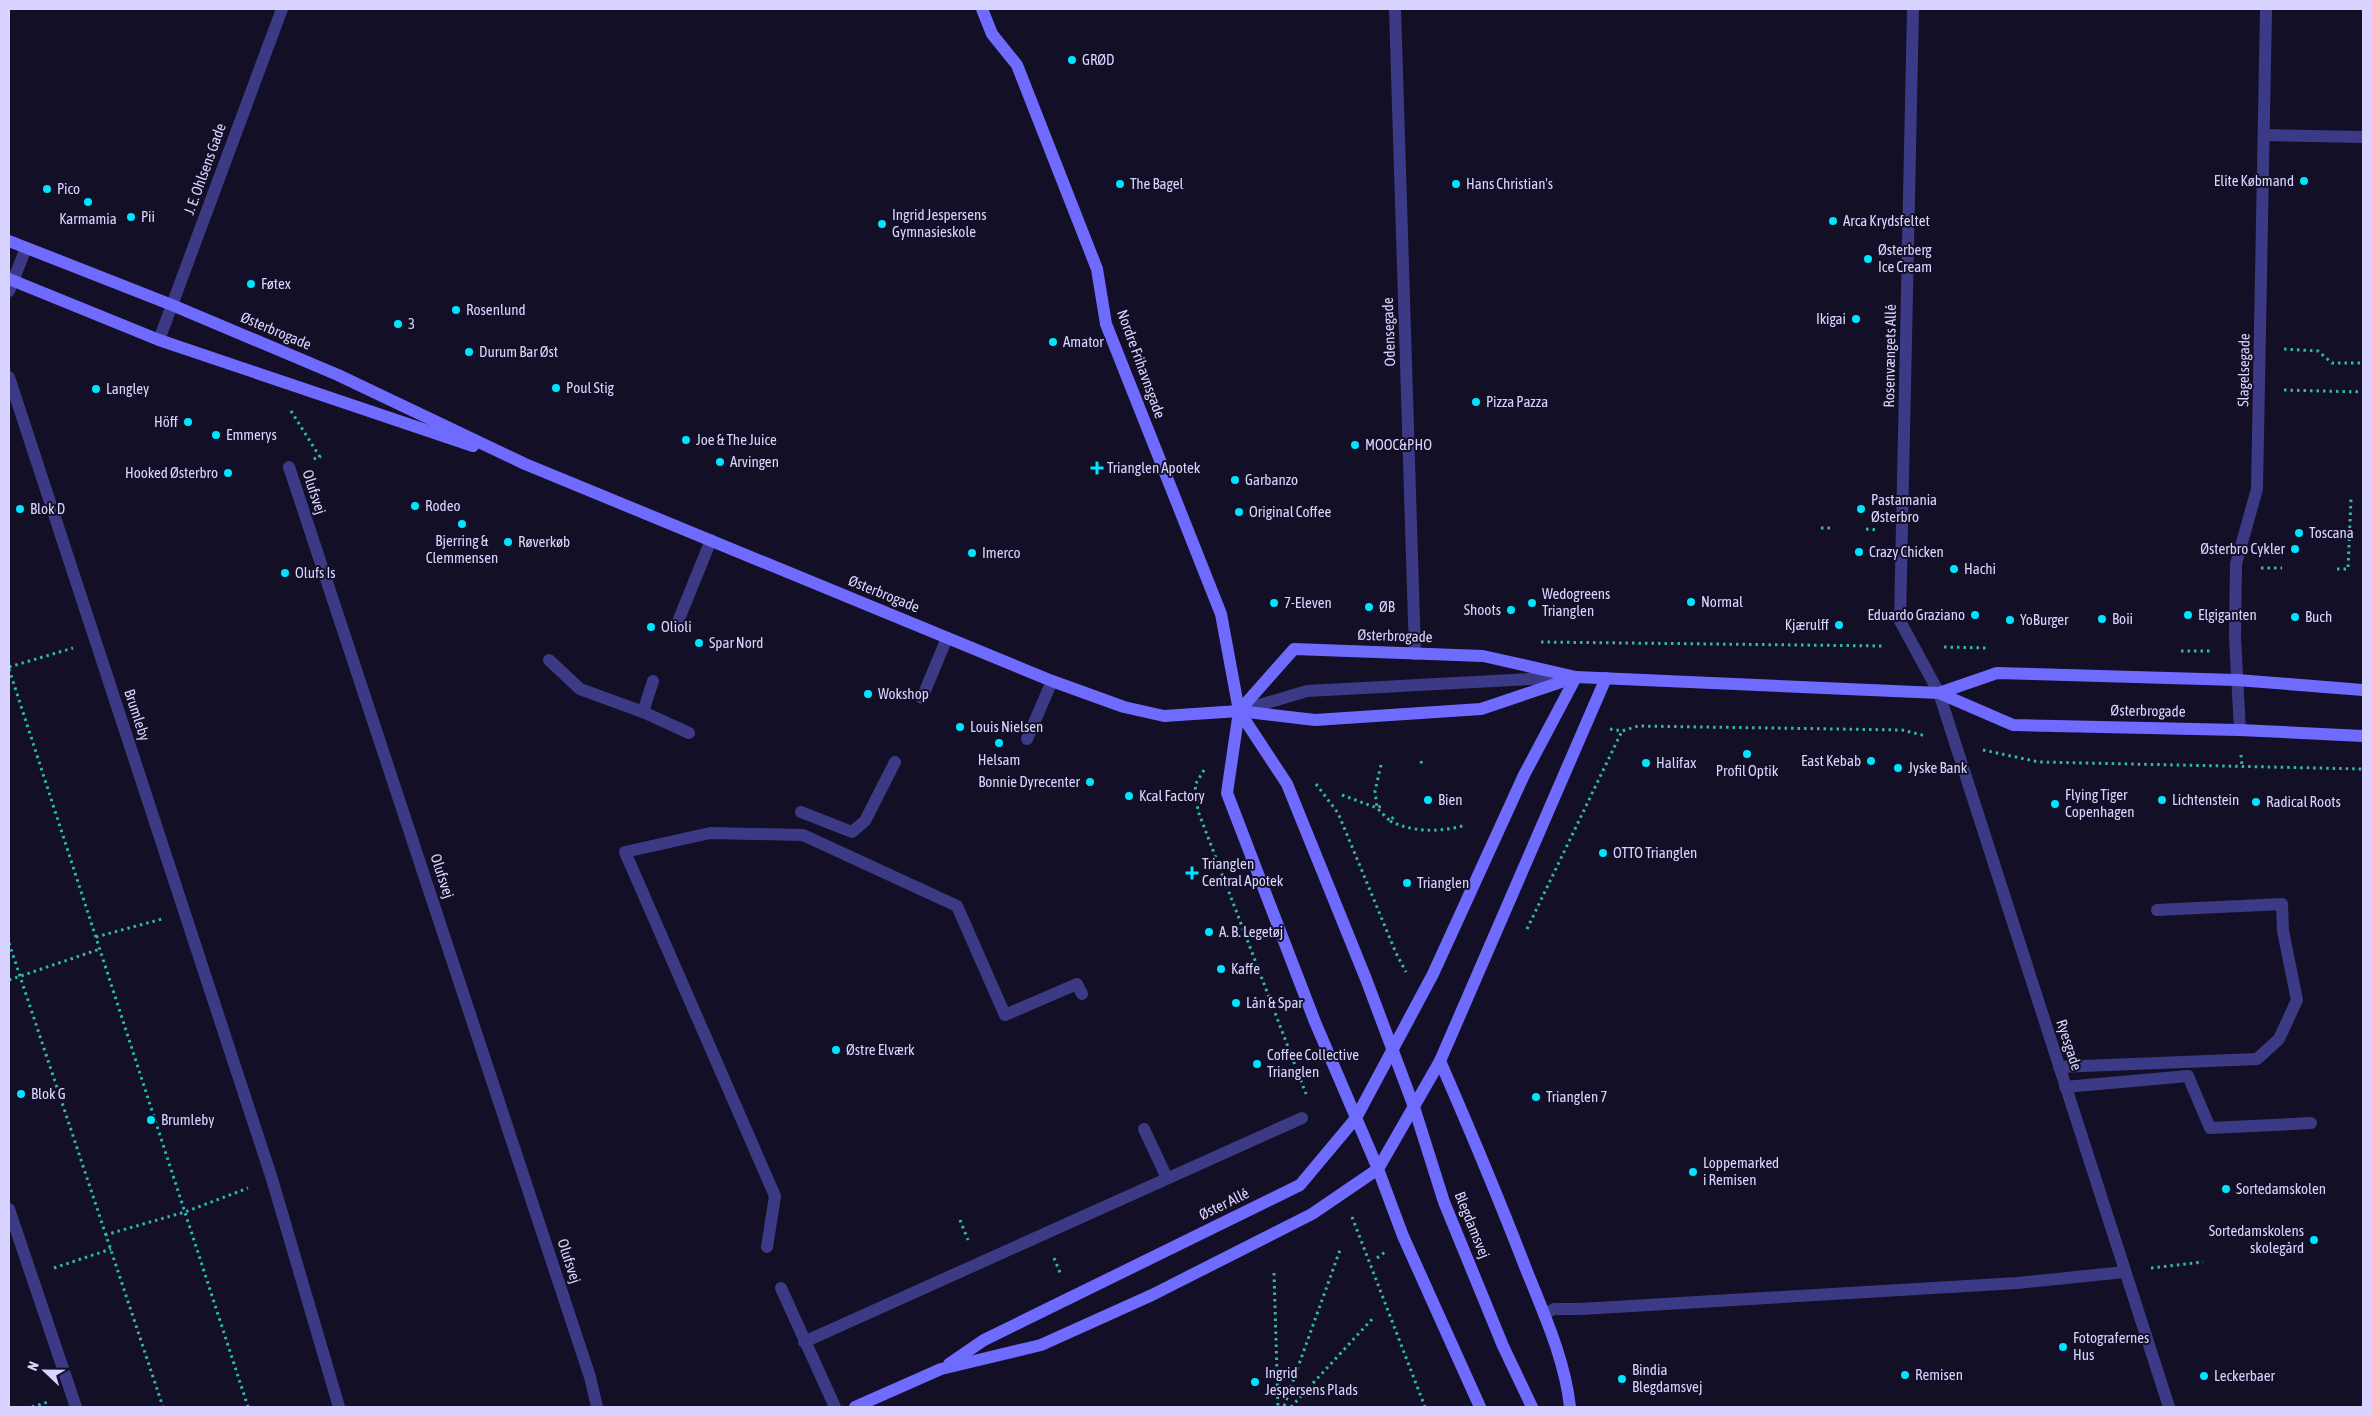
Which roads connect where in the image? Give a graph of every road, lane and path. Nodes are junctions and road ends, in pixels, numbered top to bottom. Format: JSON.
{"nodes":[{"id":1,"x":282,"y":9,"type":"edge"},
{"id":2,"x":982,"y":9,"type":"edge"},
{"id":3,"x":1395,"y":9,"type":"edge"},
{"id":4,"x":1913,"y":9,"type":"edge"},
{"id":5,"x":2266,"y":9,"type":"edge"},
{"id":6,"x":2264,"y":135,"type":"junction"},
{"id":7,"x":2363,"y":137,"type":"edge"},
{"id":8,"x":9,"y":241,"type":"edge"},
{"id":9,"x":26,"y":248,"type":"junction"},
{"id":10,"x":10,"y":284,"type":"edge"},
{"id":11,"x":172,"y":304,"type":"junction"},
{"id":12,"x":159,"y":340,"type":"junction"},
{"id":13,"x":2261,"y":348,"type":"junction"},
{"id":14,"x":2363,"y":364,"type":"edge"},
{"id":15,"x":9,"y":377,"type":"edge"},
{"id":16,"x":282,"y":383,"type":"junction"},
{"id":17,"x":2261,"y":389,"type":"junction"},
{"id":18,"x":2363,"y":392,"type":"edge"},
{"id":19,"x":525,"y":464,"type":"junction"},
{"id":20,"x":289,"y":467,"type":"joint"},
{"id":21,"x":2351,"y":499,"type":"dead end"},
{"id":22,"x":1821,"y":528,"type":"dead end"},
{"id":23,"x":1830,"y":528,"type":"dead end"},
{"id":24,"x":711,"y":540,"type":"junction"},
{"id":25,"x":2338,"y":569,"type":"dead end"},
{"id":26,"x":677,"y":624,"type":"dead end"},
{"id":27,"x":947,"y":638,"type":"junction"},
{"id":28,"x":96,"y":641,"type":"junction"},
{"id":29,"x":1534,"y":642,"type":"dead end"},
{"id":30,"x":1845,"y":645,"type":"dead end"},
{"id":31,"x":1416,"y":654,"type":"junction"},
{"id":32,"x":549,"y":660,"type":"dead end"},
{"id":33,"x":9,"y":668,"type":"edge"},
{"id":34,"x":10,"y":676,"type":"edge"},
{"id":35,"x":1576,"y":677,"type":"junction"},
{"id":36,"x":1606,"y":678,"type":"junction"},
{"id":37,"x":2237,"y":680,"type":"junction"},
{"id":38,"x":653,"y":681,"type":"dead end"},
{"id":39,"x":1052,"y":681,"type":"junction"},
{"id":40,"x":2363,"y":690,"type":"edge"},
{"id":41,"x":1939,"y":694,"type":"junction"},
{"id":42,"x":922,"y":698,"type":"dead end"},
{"id":43,"x":1239,"y":711,"type":"junction"},
{"id":44,"x":643,"y":712,"type":"junction"},
{"id":45,"x":1842,"y":729,"type":"dead end"},
{"id":46,"x":2240,"y":730,"type":"junction"},
{"id":47,"x":689,"y":733,"type":"dead end"},
{"id":48,"x":2363,"y":736,"type":"edge"},
{"id":49,"x":1027,"y":739,"type":"dead end"},
{"id":50,"x":1421,"y":761,"type":"dead end"},
{"id":51,"x":896,"y":762,"type":"dead end"},
{"id":52,"x":2039,"y":762,"type":"dead end"},
{"id":53,"x":1381,"y":765,"type":"dead end"},
{"id":54,"x":1422,"y":766,"type":"dead end"},
{"id":55,"x":2363,"y":769,"type":"edge"},
{"id":56,"x":1322,"y":792,"type":"dead end"},
{"id":57,"x":1342,"y":795,"type":"dead end"},
{"id":58,"x":1383,"y":805,"type":"dead end"},
{"id":59,"x":1377,"y":808,"type":"junction"},
{"id":60,"x":1198,"y":811,"type":"dead end"},
{"id":61,"x":801,"y":812,"type":"dead end"},
{"id":62,"x":1394,"y":815,"type":"dead end"},
{"id":63,"x":1390,"y":821,"type":"junction"},
{"id":64,"x":1466,"y":825,"type":"dead end"},
{"id":65,"x":2157,"y":910,"type":"dead end"},
{"id":66,"x":141,"y":924,"type":"dead end"},
{"id":67,"x":1524,"y":935,"type":"dead end"},
{"id":68,"x":96,"y":937,"type":"junction"},
{"id":69,"x":9,"y":943,"type":"edge"},
{"id":70,"x":1392,"y":944,"type":"dead end"},
{"id":71,"x":100,"y":949,"type":"junction"},
{"id":72,"x":20,"y":977,"type":"junction"},
{"id":73,"x":9,"y":980,"type":"edge"},
{"id":74,"x":1082,"y":994,"type":"dead end"},
{"id":75,"x":1284,"y":1031,"type":"dead end"},
{"id":76,"x":1392,"y":1050,"type":"junction"},
{"id":77,"x":1440,"y":1061,"type":"junction"},
{"id":78,"x":2059,"y":1067,"type":"junction"},
{"id":79,"x":2065,"y":1087,"type":"junction"},
{"id":80,"x":1414,"y":1107,"type":"junction"},
{"id":81,"x":1302,"y":1118,"type":"dead end"},
{"id":82,"x":1356,"y":1118,"type":"junction"},
{"id":83,"x":2311,"y":1123,"type":"dead end"},
{"id":84,"x":1144,"y":1130,"type":"dead end"},
{"id":85,"x":1378,"y":1170,"type":"junction"},
{"id":86,"x":1167,"y":1178,"type":"junction"},
{"id":87,"x":272,"y":1179,"type":"junction"},
{"id":88,"x":9,"y":1209,"type":"edge"},
{"id":89,"x":185,"y":1212,"type":"junction"},
{"id":90,"x":105,"y":1235,"type":"junction"},
{"id":91,"x":1043,"y":1235,"type":"junction"},
{"id":92,"x":767,"y":1247,"type":"dead end"},
{"id":93,"x":110,"y":1249,"type":"junction"},
{"id":94,"x":1340,"y":1250,"type":"dead end"},
{"id":95,"x":2203,"y":1262,"type":"dead end"},
{"id":96,"x":2144,"y":1269,"type":"dead end"},
{"id":97,"x":2125,"y":1272,"type":"junction"},
{"id":98,"x":1274,"y":1273,"type":"dead end"},
{"id":99,"x":31,"y":1275,"type":"junction"},
{"id":100,"x":1374,"y":1275,"type":"dead end"},
{"id":101,"x":781,"y":1288,"type":"dead end"},
{"id":102,"x":1072,"y":1298,"type":"junction"},
{"id":103,"x":1544,"y":1314,"type":"junction"},
{"id":104,"x":1374,"y":1317,"type":"dead end"},
{"id":105,"x":804,"y":1342,"type":"junction"},
{"id":106,"x":941,"y":1369,"type":"junction"},
{"id":107,"x":1284,"y":1406,"type":"edge"},
{"id":108,"x":76,"y":1407,"type":"edge"},
{"id":109,"x":163,"y":1407,"type":"edge"},
{"id":110,"x":248,"y":1407,"type":"edge"},
{"id":111,"x":339,"y":1407,"type":"edge"},
{"id":112,"x":597,"y":1407,"type":"edge"},
{"id":113,"x":835,"y":1407,"type":"edge"},
{"id":114,"x":856,"y":1407,"type":"edge"},
{"id":115,"x":1278,"y":1407,"type":"edge"},
{"id":116,"x":1292,"y":1407,"type":"edge"},
{"id":117,"x":1425,"y":1407,"type":"edge"},
{"id":118,"x":1480,"y":1407,"type":"edge"},
{"id":119,"x":1532,"y":1407,"type":"edge"},
{"id":120,"x":1570,"y":1407,"type":"edge"},
{"id":121,"x":2169,"y":1407,"type":"edge"}],
"edges":[{"from":1,"to":11,"type":"street","name":"J. E. Ohlsens Gade"},
{"from":2,"to":43,"type":"street","name":"Nordre Frihavnsgade"},
{"from":3,"to":31,"type":"street","name":"Odensegade"},
{"from":4,"to":41,"type":"street","name":"Rosenvængets Allé"},
{"from":5,"to":6,"type":"street","name":"Slagelsegade"},
{"from":6,"to":7,"type":"street"},
{"from":6,"to":13,"type":"street","name":"Slagelsegade"},
{"from":8,"to":9,"type":"street","name":"Østerbrogade"},
{"from":9,"to":10,"type":"street"},
{"from":9,"to":11,"type":"street","name":"Østerbrogade"},
{"from":10,"to":12,"type":"street","name":"Østerbrogade"},
{"from":11,"to":12,"type":"street","name":"J. E. Ohlsens Gade"},
{"from":11,"to":19,"type":"street","name":"Østerbrogade"},
{"from":12,"to":16,"type":"street","name":"Østerbrogade"},
{"from":13,"to":14,"type":"path"},
{"from":13,"to":17,"type":"street","name":"Slagelsegade"},
{"from":15,"to":28,"type":"street","name":"Brumleby"},
{"from":16,"to":19,"type":"street","name":"Østerbrogade"},
{"from":16,"to":20,"type":"path","name":"Olufsvej"},
{"from":17,"to":18,"type":"path"},
{"from":17,"to":37,"type":"street","name":"Slagelsegade"},
{"from":19,"to":24,"type":"street","name":"Østerbrogade"},
{"from":20,"to":112,"type":"street","name":"Olufsvej"},
{"from":21,"to":25,"type":"path"},
{"from":22,"to":23,"type":"path"},
{"from":24,"to":26,"type":"street"},
{"from":24,"to":27,"type":"street","name":"Østerbrogade"},
{"from":27,"to":39,"type":"street","name":"Østerbrogade"},
{"from":27,"to":42,"type":"street"},
{"from":28,"to":33,"type":"path"},
{"from":28,"to":87,"type":"street","name":"Brumleby"},
{"from":29,"to":30,"type":"path"},
{"from":31,"to":35,"type":"street","name":"Østerbrogade"},
{"from":31,"to":43,"type":"street","name":"Østerbrogade"},
{"from":32,"to":44,"type":"street"},
{"from":33,"to":34,"type":"path"},
{"from":34,"to":68,"type":"path"},
{"from":35,"to":36,"type":"street","name":"Østerbrogade"},
{"from":35,"to":43,"type":"street"},
{"from":35,"to":43,"type":"street","name":"Østerbrogade"},
{"from":35,"to":76,"type":"street","name":"Øster Allé"},
{"from":36,"to":41,"type":"street","name":"Østerbrogade"},
{"from":36,"to":77,"type":"street"},
{"from":37,"to":40,"type":"street","name":"Østerbrogade"},
{"from":37,"to":41,"type":"street","name":"Østerbrogade"},
{"from":37,"to":46,"type":"street","name":"Slagelsegade"},
{"from":38,"to":44,"type":"street"},
{"from":39,"to":43,"type":"street","name":"Østerbrogade"},
{"from":39,"to":49,"type":"street"},
{"from":41,"to":46,"type":"street","name":"Østerbrogade"},
{"from":41,"to":78,"type":"street","name":"Ryesgade"},
{"from":43,"to":76,"type":"street"},
{"from":43,"to":82,"type":"street"},
{"from":44,"to":47,"type":"street"},
{"from":45,"to":67,"type":"path"},
{"from":46,"to":48,"type":"street","name":"Østerbrogade"},
{"from":50,"to":54,"type":"path"},
{"from":51,"to":61,"type":"street"},
{"from":52,"to":55,"type":"path"},
{"from":53,"to":59,"type":"path"},
{"from":56,"to":70,"type":"path"},
{"from":57,"to":59,"type":"path"},
{"from":58,"to":59,"type":"path"},
{"from":59,"to":63,"type":"path"},
{"from":60,"to":75,"type":"path"},
{"from":62,"to":63,"type":"path"},
{"from":63,"to":64,"type":"path"},
{"from":65,"to":78,"type":"street"},
{"from":66,"to":68,"type":"path"},
{"from":68,"to":71,"type":"path"},
{"from":69,"to":72,"type":"path"},
{"from":71,"to":72,"type":"path"},
{"from":71,"to":89,"type":"path"},
{"from":72,"to":73,"type":"path"},
{"from":72,"to":90,"type":"path"},
{"from":74,"to":92,"type":"street"},
{"from":76,"to":80,"type":"street","name":"Blegdamsvej"},
{"from":76,"to":82,"type":"street","name":"Øster Allé"},
{"from":77,"to":80,"type":"street","name":"Øster Allé"},
{"from":77,"to":103,"type":"street"},
{"from":78,"to":79,"type":"street","name":"Ryesgade"},
{"from":79,"to":83,"type":"street"},
{"from":79,"to":97,"type":"street","name":"Ryesgade"},
{"from":80,"to":85,"type":"street","name":"Øster Allé"},
{"from":80,"to":119,"type":"street","name":"Blegdamsvej"},
{"from":81,"to":86,"type":"street"},
{"from":82,"to":85,"type":"street"},
{"from":82,"to":102,"type":"street","name":"Øster Allé"},
{"from":84,"to":86,"type":"street"},
{"from":85,"to":106,"type":"street","name":"Øster Allé"},
{"from":85,"to":118,"type":"street"},
{"from":86,"to":91,"type":"street"},
{"from":87,"to":89,"type":"path"},
{"from":87,"to":111,"type":"street","name":"Brumleby"},
{"from":88,"to":99,"type":"street"},
{"from":89,"to":90,"type":"path"},
{"from":89,"to":110,"type":"path"},
{"from":90,"to":93,"type":"path"},
{"from":91,"to":102,"type":"path"},
{"from":91,"to":105,"type":"street"},
{"from":93,"to":99,"type":"path"},
{"from":93,"to":109,"type":"path"},
{"from":94,"to":107,"type":"path"},
{"from":95,"to":96,"type":"path"},
{"from":97,"to":103,"type":"street"},
{"from":97,"to":121,"type":"street","name":"Ryesgade"},
{"from":98,"to":115,"type":"path"},
{"from":99,"to":108,"type":"street"},
{"from":100,"to":117,"type":"path"},
{"from":101,"to":105,"type":"street"},
{"from":102,"to":106,"type":"street","name":"Øster Allé"},
{"from":103,"to":120,"type":"street"},
{"from":104,"to":116,"type":"path"},
{"from":105,"to":113,"type":"street"},
{"from":106,"to":114,"type":"street","name":"Øster Allé"}]}
